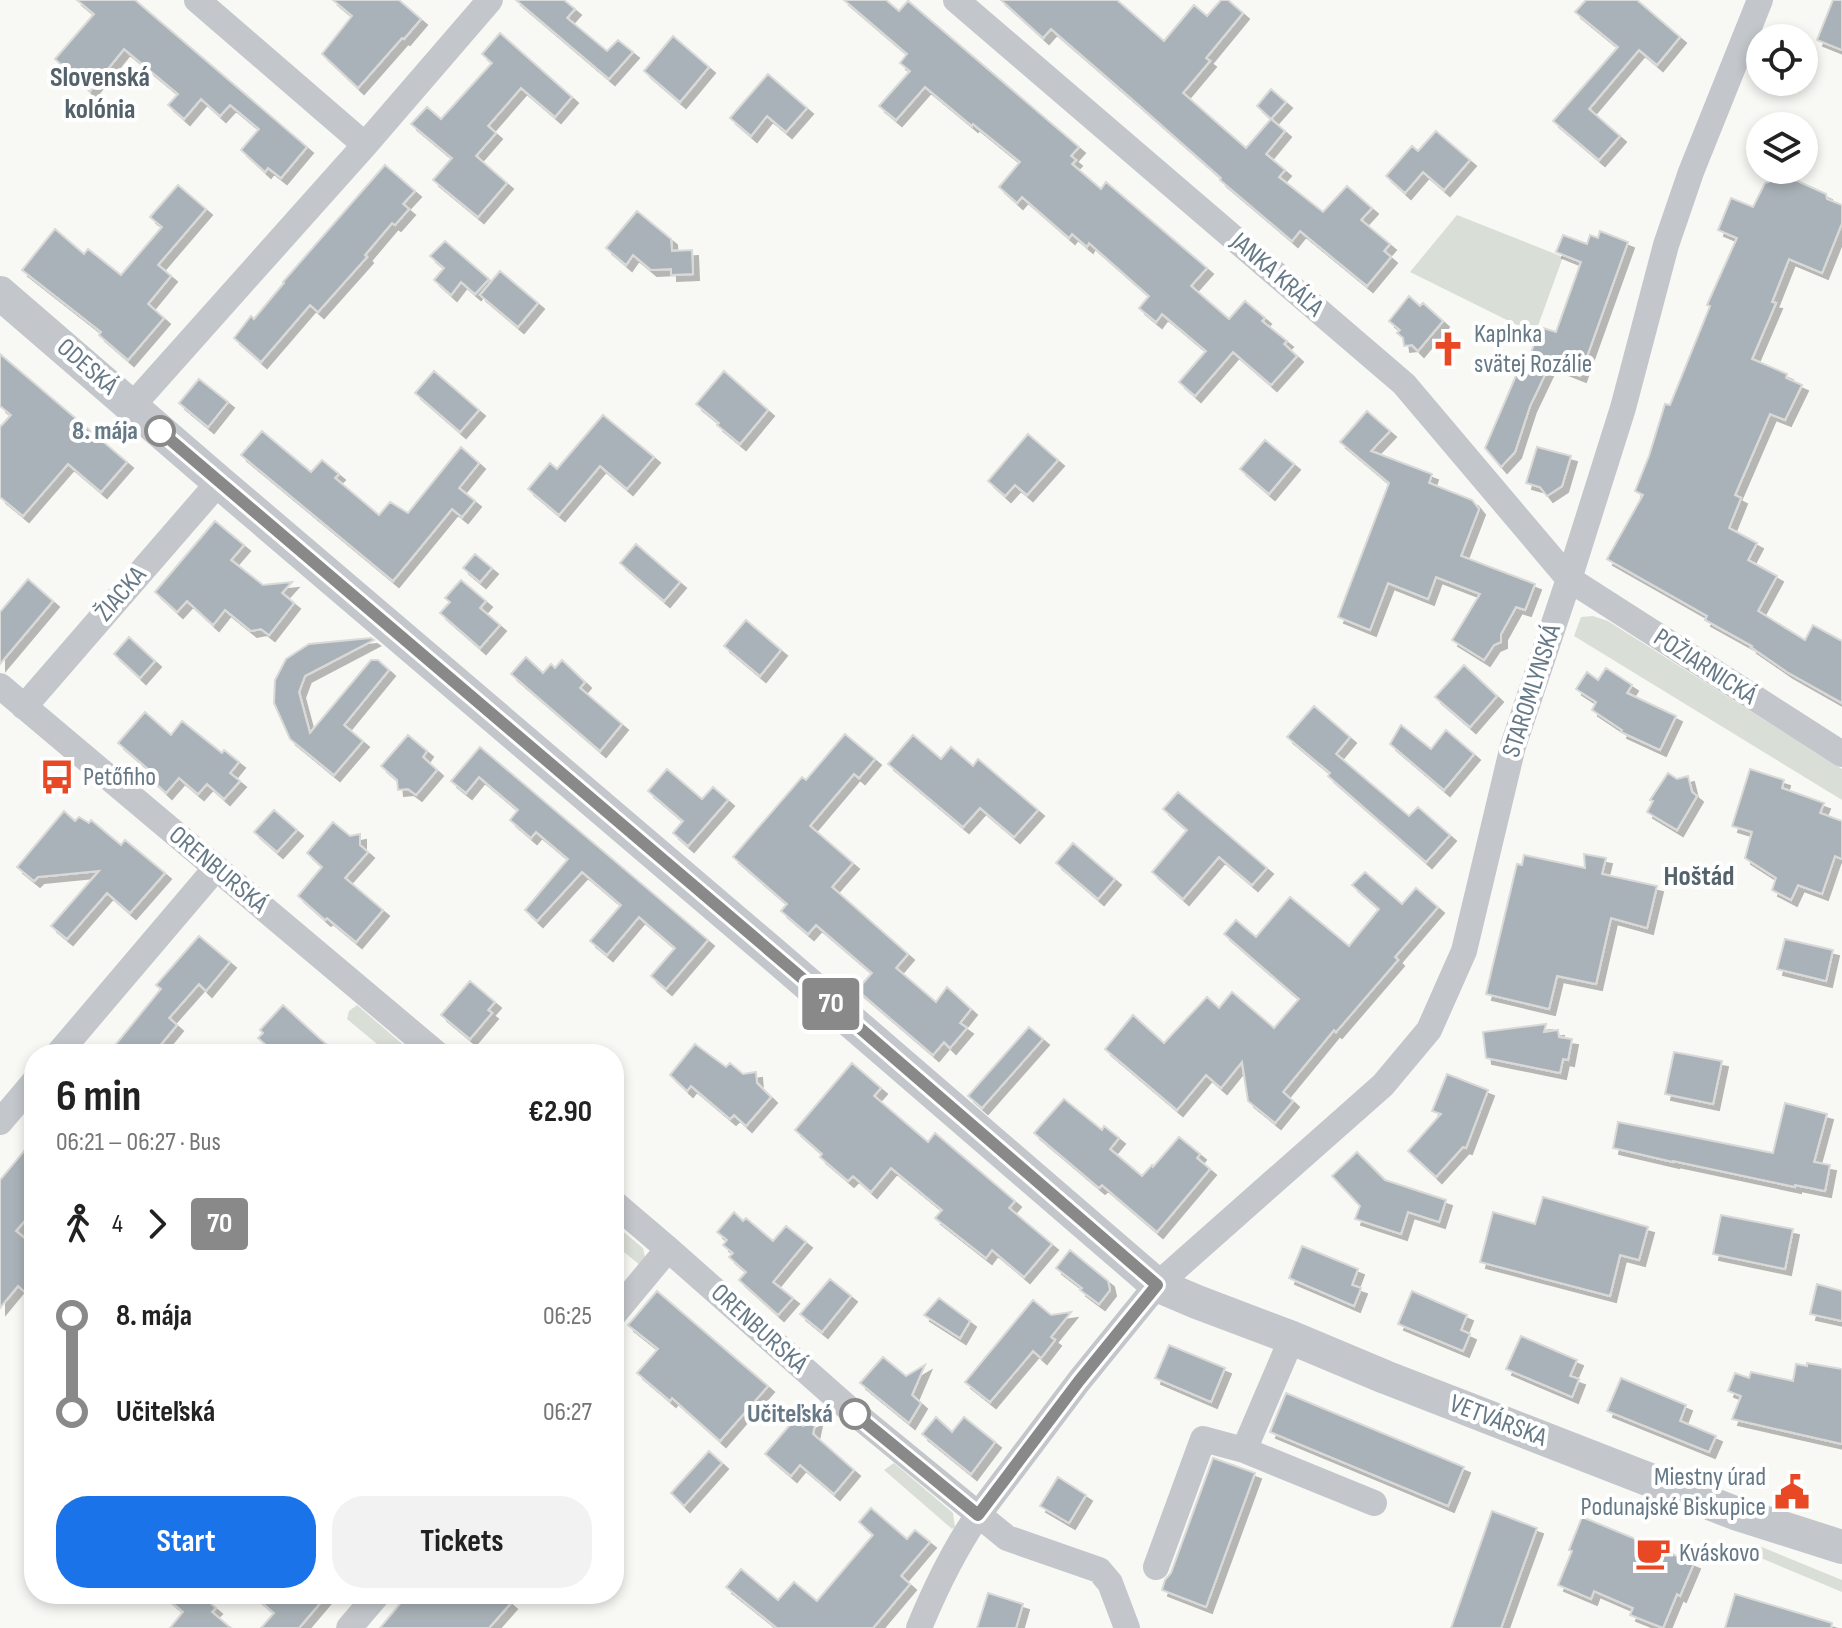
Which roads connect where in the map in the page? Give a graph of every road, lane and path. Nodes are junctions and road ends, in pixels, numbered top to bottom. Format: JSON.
{"nodes":[{"id":1,"x":197,"y":0,"type":"edge"},
{"id":2,"x":490,"y":0,"type":"edge"},
{"id":3,"x":956,"y":0,"type":"edge"},
{"id":4,"x":1760,"y":0,"type":"edge"},
{"id":5,"x":365,"y":145,"type":"junction"},
{"id":6,"x":0,"y":293,"type":"edge"},
{"id":7,"x":132,"y":406,"type":"junction"},
{"id":8,"x":219,"y":482,"type":"junction"},
{"id":9,"x":1569,"y":579,"type":"junction"},
{"id":10,"x":0,"y":686,"type":"edge"},
{"id":11,"x":24,"y":707,"type":"junction"},
{"id":12,"x":1842,"y":754,"type":"edge"},
{"id":13,"x":216,"y":868,"type":"junction"},
{"id":14,"x":66,"y":1044,"type":"edge"},
{"id":15,"x":425,"y":1044,"type":"edge"},
{"id":16,"x":24,"y":1094,"type":"edge"},
{"id":17,"x":0,"y":1122,"type":"edge"},
{"id":18,"x":624,"y":1212,"type":"edge"},
{"id":19,"x":668,"y":1249,"type":"junction"},
{"id":20,"x":1157,"y":1285,"type":"junction"},
{"id":21,"x":624,"y":1302,"type":"edge"},
{"id":22,"x":1292,"y":1338,"type":"junction"},
{"id":23,"x":1244,"y":1450,"type":"junction"},
{"id":24,"x":1374,"y":1503,"type":"dead end"},
{"id":25,"x":978,"y":1515,"type":"junction"},
{"id":26,"x":1842,"y":1547,"type":"edge"},
{"id":27,"x":1156,"y":1567,"type":"dead end"},
{"id":28,"x":369,"y":1604,"type":"edge"},
{"id":29,"x":349,"y":1628,"type":"edge"},
{"id":30,"x":919,"y":1628,"type":"edge"},
{"id":31,"x":1127,"y":1628,"type":"edge"}],
"edges":[{"from":1,"to":5,"type":"street"},
{"from":2,"to":5,"type":"street"},
{"from":3,"to":9,"type":"street","name":"JANKA KRÁĽA"},
{"from":4,"to":9,"type":"street","name":"STAROMLYNSKÁ"},
{"from":5,"to":7,"type":"street"},
{"from":6,"to":7,"type":"street","name":"ODESKÁ"},
{"from":7,"to":8,"type":"street","name":"ODESKÁ"},
{"from":8,"to":11,"type":"street","name":"ŽIACKA"},
{"from":8,"to":20,"type":"street","name":"ODESKÁ"},
{"from":9,"to":12,"type":"street","name":"POŽIARNICKÁ"},
{"from":9,"to":20,"type":"street","name":"STAROMLYNSKÁ"},
{"from":10,"to":11,"type":"street","name":"ORENBURSKÁ"},
{"from":11,"to":13,"type":"street","name":"ORENBURSKÁ"},
{"from":13,"to":14,"type":"street"},
{"from":13,"to":15,"type":"street","name":"ORENBURSKÁ"},
{"from":16,"to":17,"type":"street"},
{"from":18,"to":19,"type":"street","name":"ORENBURSKÁ"},
{"from":19,"to":21,"type":"street"},
{"from":19,"to":25,"type":"street","name":"ORENBURSKÁ"},
{"from":20,"to":22,"type":"street","name":"VETVÁRSKA"},
{"from":20,"to":25,"type":"street"},
{"from":22,"to":23,"type":"street"},
{"from":22,"to":26,"type":"street","name":"VETVÁRSKA"},
{"from":23,"to":24,"type":"street"},
{"from":23,"to":27,"type":"street"},
{"from":25,"to":30,"type":"street"},
{"from":25,"to":31,"type":"street"},
{"from":28,"to":29,"type":"street"}]}
